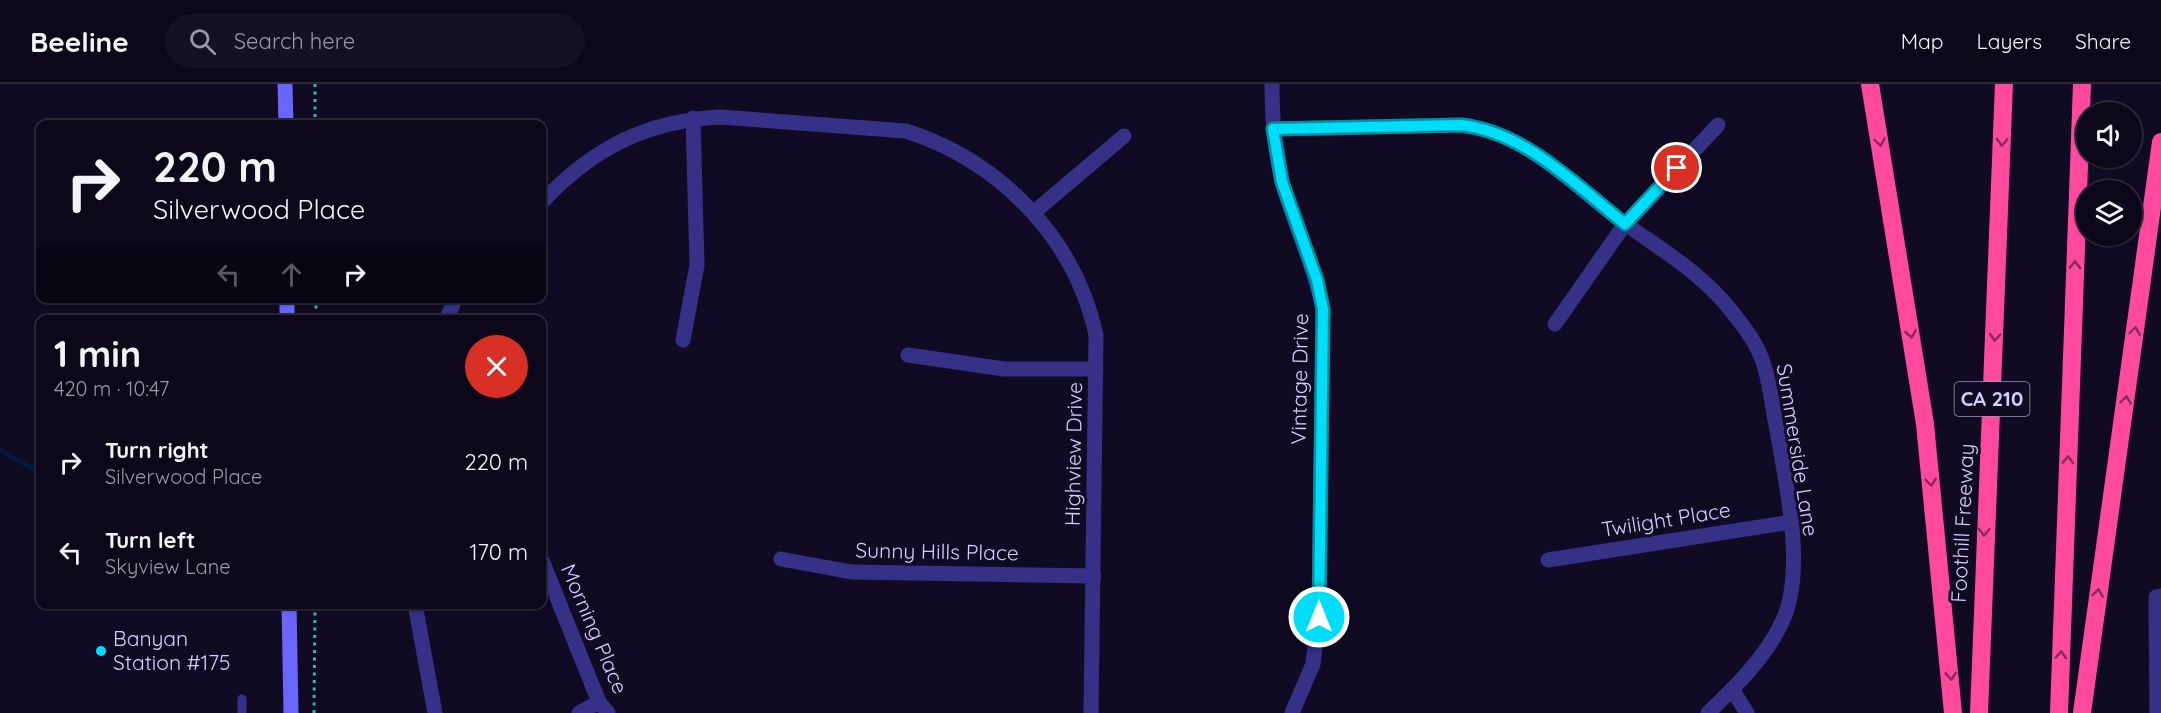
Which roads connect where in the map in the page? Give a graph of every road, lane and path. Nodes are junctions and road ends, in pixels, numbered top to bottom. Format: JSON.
{"nodes":[{"id":1,"x":285,"y":84,"type":"edge"},
{"id":2,"x":315,"y":84,"type":"edge"},
{"id":3,"x":1272,"y":84,"type":"edge"},
{"id":4,"x":1870,"y":84,"type":"edge"},
{"id":5,"x":2004,"y":84,"type":"edge"},
{"id":6,"x":2082,"y":84,"type":"edge"},
{"id":7,"x":693,"y":118,"type":"junction"},
{"id":8,"x":286,"y":120,"type":"edge"},
{"id":9,"x":315,"y":120,"type":"edge"},
{"id":10,"x":1718,"y":125,"type":"dead end"},
{"id":11,"x":1273,"y":129,"type":"junction"},
{"id":12,"x":1124,"y":136,"type":"dead end"},
{"id":13,"x":2161,"y":142,"type":"edge"},
{"id":14,"x":546,"y":198,"type":"edge"},
{"id":15,"x":1033,"y":213,"type":"junction"},
{"id":16,"x":1625,"y":224,"type":"junction"},
{"id":17,"x":1555,"y":324,"type":"dead end"},
{"id":18,"x":683,"y":340,"type":"dead end"},
{"id":19,"x":908,"y":355,"type":"dead end"},
{"id":20,"x":1096,"y":369,"type":"junction"},
{"id":21,"x":1791,"y":522,"type":"junction"},
{"id":22,"x":781,"y":560,"type":"dead end"},
{"id":23,"x":1548,"y":560,"type":"dead end"},
{"id":24,"x":546,"y":570,"type":"edge"},
{"id":25,"x":1094,"y":576,"type":"junction"},
{"id":26,"x":2159,"y":597,"type":"edge"},
{"id":27,"x":290,"y":609,"type":"edge"},
{"id":28,"x":315,"y":609,"type":"edge"},
{"id":29,"x":416,"y":609,"type":"edge"},
{"id":30,"x":1732,"y":689,"type":"junction"},
{"id":31,"x":242,"y":699,"type":"dead end"},
{"id":32,"x":604,"y":707,"type":"edge"},
{"id":33,"x":242,"y":713,"type":"edge"},
{"id":34,"x":291,"y":713,"type":"edge"},
{"id":35,"x":314,"y":713,"type":"edge"},
{"id":36,"x":435,"y":713,"type":"edge"},
{"id":37,"x":579,"y":713,"type":"edge"},
{"id":38,"x":1091,"y":713,"type":"edge"},
{"id":39,"x":1292,"y":713,"type":"edge"},
{"id":40,"x":1707,"y":713,"type":"edge"},
{"id":41,"x":1747,"y":713,"type":"edge"},
{"id":42,"x":1953,"y":713,"type":"edge"},
{"id":43,"x":1979,"y":713,"type":"edge"},
{"id":44,"x":2059,"y":713,"type":"edge"},
{"id":45,"x":2082,"y":713,"type":"edge"},
{"id":46,"x":2157,"y":713,"type":"edge"}],
"edges":[{"from":1,"to":8,"type":"main road"},
{"from":2,"to":9,"type":"path"},
{"from":3,"to":11,"type":"street","name":"Vintage Drive"},
{"from":4,"to":42,"type":"highway","one_way":true},
{"from":5,"to":43,"type":"highway","name":"Foothill Freeway","number":"CA 210","one_way":true},
{"from":44,"to":6,"type":"highway","one_way":true},
{"from":7,"to":14,"type":"street","name":"Highview Drive"},
{"from":7,"to":15,"type":"street","name":"Highview Drive"},
{"from":7,"to":18,"type":"street"},
{"from":10,"to":16,"type":"street"},
{"from":11,"to":16,"type":"street","name":"Summerside Lane"},
{"from":11,"to":39,"type":"street","name":"Vintage Drive"},
{"from":12,"to":15,"type":"street"},
{"from":45,"to":13,"type":"highway","one_way":true},
{"from":15,"to":20,"type":"street","name":"Highview Drive"},
{"from":16,"to":17,"type":"street"},
{"from":16,"to":21,"type":"street","name":"Summerside Lane"},
{"from":19,"to":20,"type":"street"},
{"from":20,"to":25,"type":"street","name":"Highview Drive"},
{"from":21,"to":23,"type":"street","name":"Twilight Place"},
{"from":21,"to":30,"type":"street","name":"Summerside Lane"},
{"from":22,"to":25,"type":"street","name":"Sunny Hills Place"},
{"from":24,"to":32,"type":"street","name":"Morning Place"},
{"from":25,"to":38,"type":"street","name":"Highview Drive"},
{"from":26,"to":46,"type":"street"},
{"from":27,"to":34,"type":"main road"},
{"from":28,"to":35,"type":"path"},
{"from":29,"to":36,"type":"street"},
{"from":30,"to":40,"type":"street","name":"Summerside Lane"},
{"from":30,"to":41,"type":"street"},
{"from":31,"to":33,"type":"lane"},
{"from":32,"to":37,"type":"street"}]}
